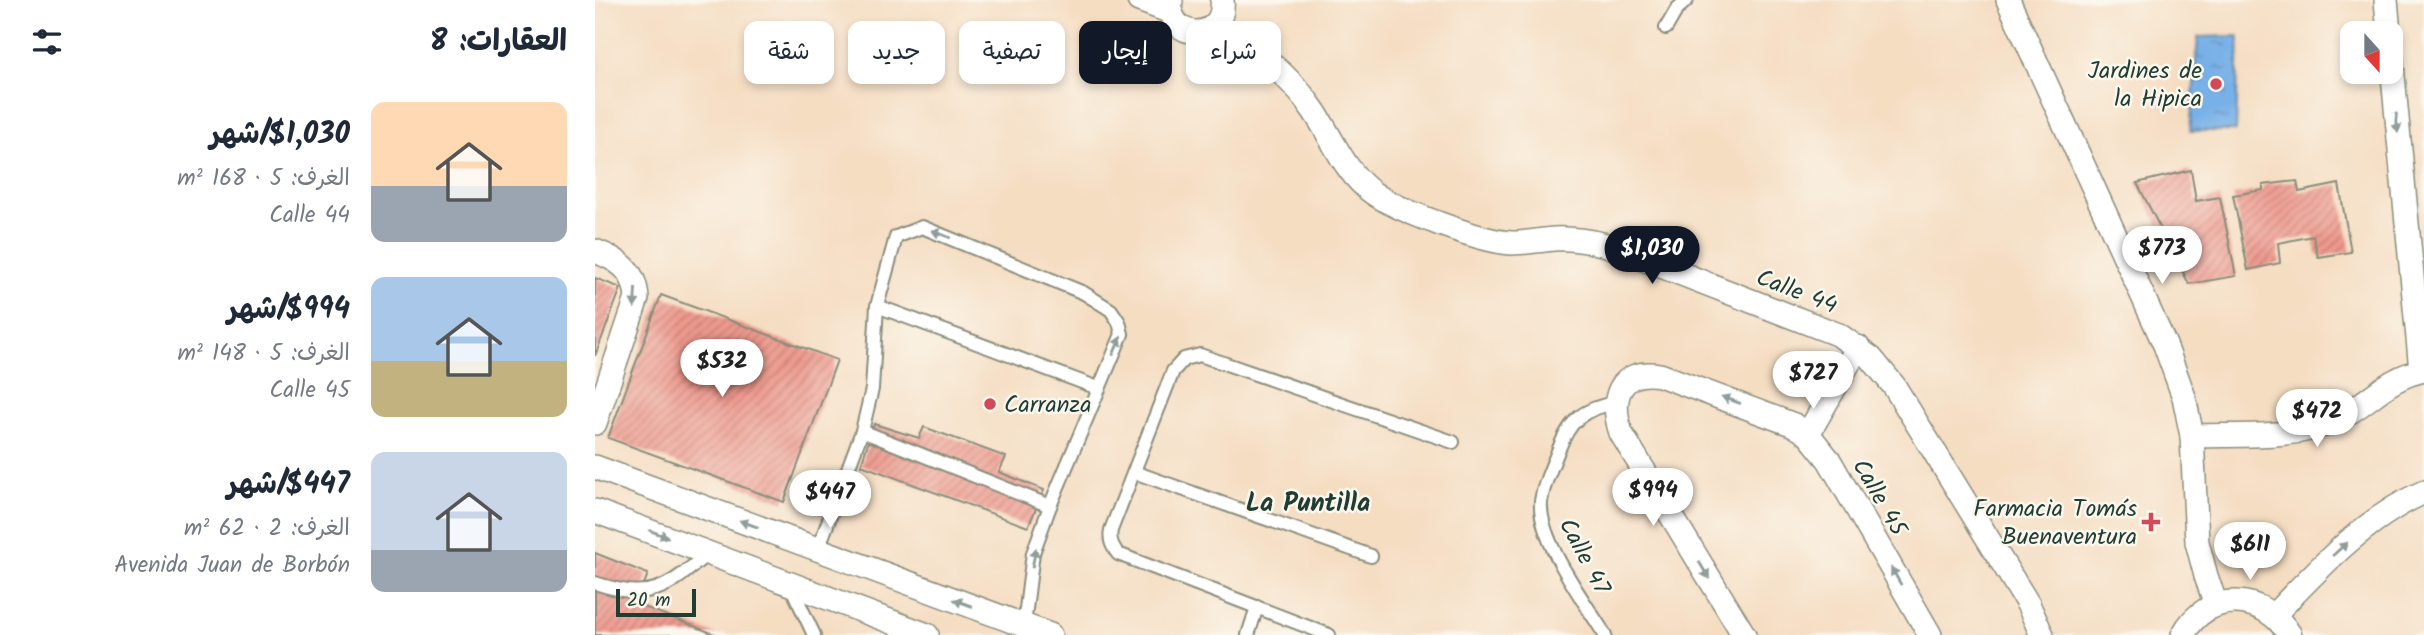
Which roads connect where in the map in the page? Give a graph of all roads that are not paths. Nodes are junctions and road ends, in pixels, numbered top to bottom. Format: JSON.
{"nodes":[{"id":1,"x":1139,"y":0,"type":"edge"},
{"id":2,"x":1222,"y":0,"type":"edge"},
{"id":3,"x":1687,"y":0,"type":"edge"},
{"id":4,"x":2008,"y":0,"type":"edge"},
{"id":5,"x":2386,"y":0,"type":"edge"},
{"id":6,"x":1171,"y":6,"type":"edge"},
{"id":7,"x":1217,"y":21,"type":"edge"},
{"id":8,"x":2388,"y":21,"type":"edge"},
{"id":9,"x":1666,"y":28,"type":"dead end"},
{"id":10,"x":1186,"y":29,"type":"edge"},
{"id":11,"x":1281,"y":73,"type":"edge"},
{"id":12,"x":2394,"y":84,"type":"edge"},
{"id":13,"x":595,"y":251,"type":"edge"},
{"id":14,"x":877,"y":306,"type":"junction"},
{"id":15,"x":1858,"y":347,"type":"junction"},
{"id":16,"x":2423,"y":370,"type":"edge"},
{"id":17,"x":1098,"y":388,"type":"junction"},
{"id":18,"x":1615,"y":403,"type":"junction"},
{"id":19,"x":595,"y":423,"type":"edge"},
{"id":20,"x":862,"y":431,"type":"junction"},
{"id":21,"x":1808,"y":434,"type":"junction"},
{"id":22,"x":2192,"y":436,"type":"junction"},
{"id":23,"x":1453,"y":442,"type":"dead end"},
{"id":24,"x":595,"y":467,"type":"edge"},
{"id":25,"x":1134,"y":472,"type":"junction"},
{"id":26,"x":2424,"y":492,"type":"edge"},
{"id":27,"x":1050,"y":506,"type":"junction"},
{"id":28,"x":595,"y":511,"type":"edge"},
{"id":29,"x":818,"y":549,"type":"junction"},
{"id":30,"x":708,"y":553,"type":"junction"},
{"id":31,"x":1371,"y":556,"type":"dead end"},
{"id":32,"x":595,"y":583,"type":"edge"},
{"id":33,"x":790,"y":584,"type":"junction"},
{"id":34,"x":2216,"y":605,"type":"junction"},
{"id":35,"x":1257,"y":607,"type":"junction"},
{"id":36,"x":2274,"y":615,"type":"junction"},
{"id":37,"x":1024,"y":625,"type":"junction"},
{"id":38,"x":814,"y":635,"type":"edge"},
{"id":39,"x":927,"y":635,"type":"edge"},
{"id":40,"x":1050,"y":635,"type":"edge"},
{"id":41,"x":1248,"y":635,"type":"edge"},
{"id":42,"x":1329,"y":635,"type":"edge"},
{"id":43,"x":1605,"y":635,"type":"edge"},
{"id":44,"x":1744,"y":635,"type":"edge"},
{"id":45,"x":1930,"y":635,"type":"edge"},
{"id":46,"x":2042,"y":635,"type":"edge"},
{"id":47,"x":2183,"y":635,"type":"edge"},
{"id":48,"x":2290,"y":635,"type":"edge"}],
"edges":[{"from":1,"to":6,"type":"street"},
{"from":2,"to":7,"type":"street"},
{"from":3,"to":9,"type":"lane"},
{"from":4,"to":22,"type":"street"},
{"from":5,"to":8,"type":"street"},
{"from":6,"to":10,"type":"street"},
{"from":11,"to":15,"type":"street","name":"Calle 44"},
{"from":12,"to":16,"type":"street","one_way":true},
{"from":13,"to":19,"type":"street","one_way":true},
{"from":14,"to":17,"type":"lane"},
{"from":17,"to":14,"type":"lane","one_way":true},
{"from":14,"to":20,"type":"lane"},
{"from":15,"to":21,"type":"street"},
{"from":15,"to":46,"type":"street","name":"Calle 44"},
{"from":16,"to":22,"type":"street"},
{"from":17,"to":27,"type":"lane"},
{"from":21,"to":18,"type":"street","name":"Calle 45","one_way":true},
{"from":18,"to":43,"type":"lane","name":"Calle 47"},
{"from":18,"to":44,"type":"street","one_way":true},
{"from":20,"to":27,"type":"lane"},
{"from":20,"to":29,"type":"lane"},
{"from":45,"to":21,"type":"street","name":"Calle 45","one_way":true},
{"from":22,"to":34,"type":"street"},
{"from":23,"to":25,"type":"lane"},
{"from":29,"to":24,"type":"street","one_way":true},
{"from":25,"to":31,"type":"lane"},
{"from":25,"to":35,"type":"lane"},
{"from":36,"to":26,"type":"street","one_way":true},
{"from":37,"to":27,"type":"lane","one_way":true},
{"from":28,"to":30,"type":"street","one_way":true},
{"from":37,"to":29,"type":"street","one_way":true},
{"from":30,"to":32,"type":"lane"},
{"from":30,"to":33,"type":"street"},
{"from":33,"to":38,"type":"lane"},
{"from":33,"to":39,"type":"street"},
{"from":34,"to":36,"type":"street"},
{"from":34,"to":47,"type":"street"},
{"from":35,"to":41,"type":"lane"},
{"from":35,"to":42,"type":"lane"},
{"from":36,"to":48,"type":"street"},
{"from":37,"to":40,"type":"street"}]}
